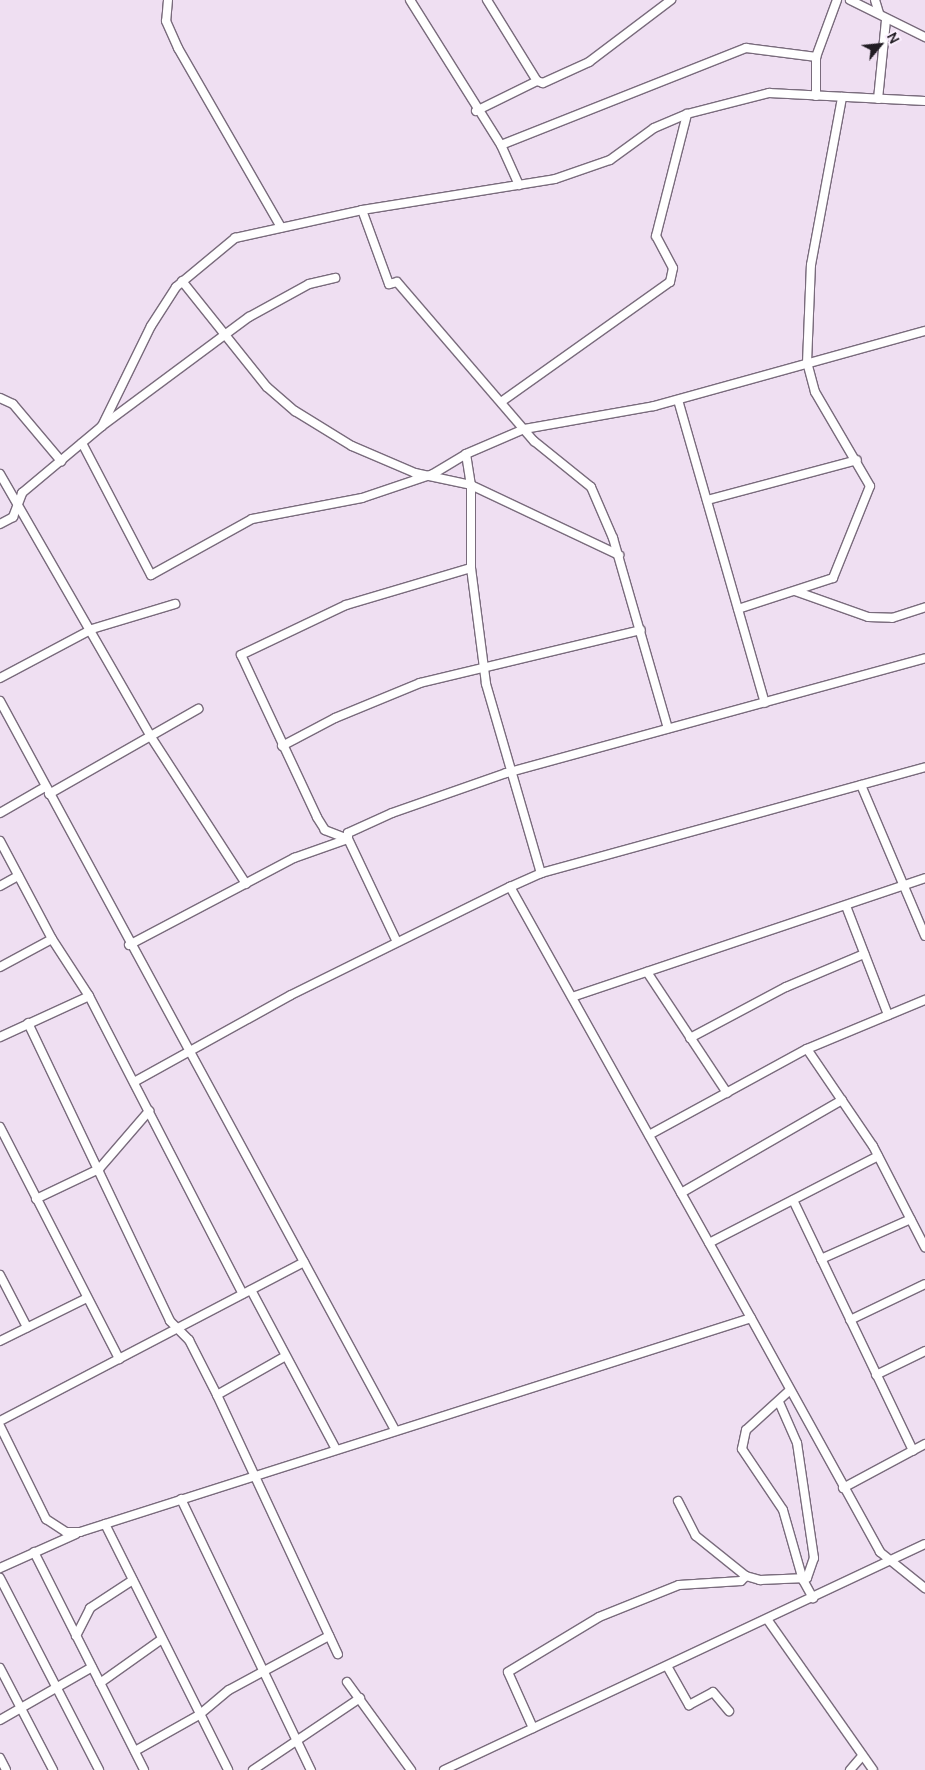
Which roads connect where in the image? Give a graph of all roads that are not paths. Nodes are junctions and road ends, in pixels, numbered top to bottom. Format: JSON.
{"nodes":[{"id":1,"x":168,"y":0,"type":"edge"},
{"id":2,"x":410,"y":0,"type":"edge"},
{"id":3,"x":487,"y":0,"type":"edge"},
{"id":4,"x":671,"y":0,"type":"edge"},
{"id":5,"x":837,"y":0,"type":"edge"},
{"id":6,"x":850,"y":0,"type":"edge"},
{"id":7,"x":875,"y":0,"type":"edge"},
{"id":8,"x":878,"y":13,"type":"junction"},
{"id":9,"x":886,"y":20,"type":"junction"},
{"id":10,"x":925,"y":37,"type":"edge"},
{"id":11,"x":816,"y":57,"type":"junction"},
{"id":12,"x":537,"y":81,"type":"junction"},
{"id":13,"x":816,"y":96,"type":"junction"},
{"id":14,"x":842,"y":97,"type":"junction"},
{"id":15,"x":878,"y":99,"type":"junction"},
{"id":16,"x":925,"y":101,"type":"edge"},
{"id":17,"x":476,"y":111,"type":"junction"},
{"id":18,"x":687,"y":114,"type":"junction"},
{"id":19,"x":501,"y":145,"type":"junction"},
{"id":20,"x":519,"y":185,"type":"junction"},
{"id":21,"x":362,"y":210,"type":"junction"},
{"id":22,"x":281,"y":227,"type":"junction"},
{"id":23,"x":335,"y":278,"type":"dead end"},
{"id":24,"x":182,"y":281,"type":"junction"},
{"id":25,"x":925,"y":331,"type":"edge"},
{"id":26,"x":226,"y":334,"type":"junction"},
{"id":27,"x":807,"y":363,"type":"junction"},
{"id":28,"x":0,"y":398,"type":"edge"},
{"id":29,"x":678,"y":400,"type":"junction"},
{"id":30,"x":500,"y":402,"type":"junction"},
{"id":31,"x":102,"y":426,"type":"junction"},
{"id":32,"x":524,"y":429,"type":"junction"},
{"id":33,"x":82,"y":443,"type":"junction"},
{"id":34,"x":466,"y":454,"type":"junction"},
{"id":35,"x":857,"y":460,"type":"junction"},
{"id":36,"x":61,"y":461,"type":"junction"},
{"id":37,"x":0,"y":474,"type":"edge"},
{"id":38,"x":432,"y":474,"type":"junction"},
{"id":39,"x":471,"y":485,"type":"junction"},
{"id":40,"x":707,"y":500,"type":"junction"},
{"id":41,"x":19,"y":506,"type":"junction"},
{"id":42,"x":0,"y":524,"type":"edge"},
{"id":43,"x":619,"y":555,"type":"junction"},
{"id":44,"x":471,"y":568,"type":"junction"},
{"id":45,"x":795,"y":591,"type":"junction"},
{"id":46,"x":175,"y":604,"type":"dead end"},
{"id":47,"x":925,"y":607,"type":"edge"},
{"id":48,"x":738,"y":609,"type":"junction"},
{"id":49,"x":92,"y":629,"type":"junction"},
{"id":50,"x":642,"y":630,"type":"junction"},
{"id":51,"x":925,"y":658,"type":"edge"},
{"id":52,"x":483,"y":666,"type":"junction"},
{"id":53,"x":0,"y":678,"type":"edge"},
{"id":54,"x":0,"y":701,"type":"edge"},
{"id":55,"x":765,"y":702,"type":"junction"},
{"id":56,"x":198,"y":709,"type":"dead end"},
{"id":57,"x":668,"y":728,"type":"junction"},
{"id":58,"x":151,"y":737,"type":"junction"},
{"id":59,"x":282,"y":746,"type":"junction"},
{"id":60,"x":925,"y":767,"type":"edge"},
{"id":61,"x":514,"y":771,"type":"junction"},
{"id":62,"x":861,"y":784,"type":"junction"},
{"id":63,"x":47,"y":791,"type":"junction"},
{"id":64,"x":0,"y":813,"type":"edge"},
{"id":65,"x":348,"y":839,"type":"junction"},
{"id":66,"x":0,"y":841,"type":"edge"},
{"id":67,"x":541,"y":873,"type":"junction"},
{"id":68,"x":18,"y":876,"type":"junction"},
{"id":69,"x":925,"y":878,"type":"edge"},
{"id":70,"x":246,"y":884,"type":"junction"},
{"id":71,"x":0,"y":886,"type":"edge"},
{"id":72,"x":904,"y":886,"type":"junction"},
{"id":73,"x":510,"y":887,"type":"junction"},
{"id":74,"x":846,"y":906,"type":"junction"},
{"id":75,"x":925,"y":936,"type":"edge"},
{"id":76,"x":52,"y":939,"type":"junction"},
{"id":77,"x":397,"y":942,"type":"junction"},
{"id":78,"x":129,"y":945,"type":"junction"},
{"id":79,"x":864,"y":954,"type":"junction"},
{"id":80,"x":0,"y":967,"type":"edge"},
{"id":81,"x":646,"y":972,"type":"junction"},
{"id":82,"x":89,"y":996,"type":"junction"},
{"id":83,"x":572,"y":997,"type":"junction"},
{"id":84,"x":925,"y":1000,"type":"edge"},
{"id":85,"x":888,"y":1015,"type":"junction"},
{"id":86,"x":28,"y":1023,"type":"junction"},
{"id":87,"x":0,"y":1037,"type":"edge"},
{"id":88,"x":690,"y":1038,"type":"junction"},
{"id":89,"x":806,"y":1049,"type":"junction"},
{"id":90,"x":192,"y":1051,"type":"junction"},
{"id":91,"x":134,"y":1082,"type":"junction"},
{"id":92,"x":726,"y":1093,"type":"junction"},
{"id":93,"x":842,"y":1100,"type":"junction"},
{"id":94,"x":150,"y":1112,"type":"junction"},
{"id":95,"x":0,"y":1127,"type":"edge"},
{"id":96,"x":649,"y":1135,"type":"junction"},
{"id":97,"x":878,"y":1156,"type":"junction"},
{"id":98,"x":99,"y":1169,"type":"junction"},
{"id":99,"x":681,"y":1193,"type":"junction"},
{"id":100,"x":36,"y":1199,"type":"junction"},
{"id":101,"x":793,"y":1200,"type":"junction"},
{"id":102,"x":911,"y":1219,"type":"junction"},
{"id":103,"x":709,"y":1243,"type":"junction"},
{"id":104,"x":925,"y":1247,"type":"edge"},
{"id":105,"x":821,"y":1259,"type":"junction"},
{"id":106,"x":304,"y":1262,"type":"junction"},
{"id":107,"x":0,"y":1275,"type":"edge"},
{"id":108,"x":925,"y":1284,"type":"edge"},
{"id":109,"x":251,"y":1290,"type":"junction"},
{"id":110,"x":243,"y":1294,"type":"junction"},
{"id":111,"x":87,"y":1298,"type":"junction"},
{"id":112,"x":751,"y":1318,"type":"junction"},
{"id":113,"x":850,"y":1320,"type":"junction"},
{"id":114,"x":27,"y":1327,"type":"junction"},
{"id":115,"x":181,"y":1329,"type":"junction"},
{"id":116,"x":0,"y":1340,"type":"edge"},
{"id":117,"x":925,"y":1351,"type":"edge"},
{"id":118,"x":286,"y":1356,"type":"junction"},
{"id":119,"x":119,"y":1359,"type":"junction"},
{"id":120,"x":876,"y":1375,"type":"junction"},
{"id":121,"x":790,"y":1390,"type":"junction"},
{"id":122,"x":217,"y":1395,"type":"junction"},
{"id":123,"x":779,"y":1402,"type":"junction"},
{"id":124,"x":0,"y":1421,"type":"edge"},
{"id":125,"x":0,"y":1426,"type":"edge"},
{"id":126,"x":395,"y":1430,"type":"junction"},
{"id":127,"x":3,"y":1439,"type":"edge"},
{"id":128,"x":925,"y":1444,"type":"edge"},
{"id":129,"x":336,"y":1448,"type":"junction"},
{"id":130,"x":913,"y":1451,"type":"junction"},
{"id":131,"x":254,"y":1475,"type":"junction"},
{"id":132,"x":843,"y":1488,"type":"junction"},
{"id":133,"x":181,"y":1499,"type":"junction"},
{"id":134,"x":678,"y":1501,"type":"dead end"},
{"id":135,"x":105,"y":1524,"type":"junction"},
{"id":136,"x":80,"y":1532,"type":"junction"},
{"id":137,"x":925,"y":1544,"type":"edge"},
{"id":138,"x":34,"y":1552,"type":"junction"},
{"id":139,"x":888,"y":1562,"type":"junction"},
{"id":140,"x":0,"y":1568,"type":"edge"},
{"id":141,"x":746,"y":1576,"type":"junction"},
{"id":142,"x":0,"y":1578,"type":"edge"},
{"id":143,"x":133,"y":1580,"type":"junction"},
{"id":144,"x":803,"y":1580,"type":"junction"},
{"id":145,"x":925,"y":1588,"type":"edge"},
{"id":146,"x":813,"y":1598,"type":"junction"},
{"id":147,"x":83,"y":1616,"type":"junction"},
{"id":148,"x":68,"y":1618,"type":"junction"},
{"id":149,"x":767,"y":1620,"type":"junction"},
{"id":150,"x":76,"y":1636,"type":"junction"},
{"id":151,"x":329,"y":1636,"type":"junction"},
{"id":152,"x":162,"y":1639,"type":"junction"},
{"id":153,"x":338,"y":1654,"type":"dead end"},
{"id":154,"x":667,"y":1666,"type":"junction"},
{"id":155,"x":92,"y":1667,"type":"junction"},
{"id":156,"x":0,"y":1668,"type":"edge"},
{"id":157,"x":263,"y":1672,"type":"junction"},
{"id":158,"x":347,"y":1682,"type":"dead end"},
{"id":159,"x":100,"y":1683,"type":"junction"},
{"id":160,"x":57,"y":1686,"type":"junction"},
{"id":161,"x":360,"y":1698,"type":"junction"},
{"id":162,"x":21,"y":1708,"type":"junction"},
{"id":163,"x":730,"y":1712,"type":"dead end"},
{"id":164,"x":199,"y":1715,"type":"junction"},
{"id":165,"x":0,"y":1720,"type":"edge"},
{"id":166,"x":533,"y":1728,"type":"junction"},
{"id":167,"x":295,"y":1740,"type":"junction"},
{"id":168,"x":135,"y":1751,"type":"junction"},
{"id":169,"x":862,"y":1756,"type":"junction"},
{"id":170,"x":0,"y":1758,"type":"edge"},
{"id":171,"x":6,"y":1770,"type":"edge"},
{"id":172,"x":53,"y":1770,"type":"edge"},
{"id":173,"x":98,"y":1770,"type":"edge"},
{"id":174,"x":144,"y":1770,"type":"edge"},
{"id":175,"x":228,"y":1770,"type":"edge"},
{"id":176,"x":253,"y":1770,"type":"edge"},
{"id":177,"x":311,"y":1770,"type":"edge"},
{"id":178,"x":411,"y":1770,"type":"edge"},
{"id":179,"x":444,"y":1770,"type":"edge"},
{"id":180,"x":850,"y":1770,"type":"edge"},
{"id":181,"x":873,"y":1770,"type":"edge"}],
"edges":[{"from":1,"to":22,"type":"street"},
{"from":2,"to":17,"type":"street"},
{"from":3,"to":12,"type":"street"},
{"from":4,"to":12,"type":"street"},
{"from":5,"to":11,"type":"street"},
{"from":6,"to":8,"type":"street"},
{"from":7,"to":8,"type":"street"},
{"from":8,"to":9,"type":"street"},
{"from":9,"to":10,"type":"street"},
{"from":9,"to":15,"type":"street"},
{"from":11,"to":13,"type":"street"},
{"from":11,"to":19,"type":"street"},
{"from":12,"to":17,"type":"street"},
{"from":13,"to":14,"type":"street"},
{"from":13,"to":18,"type":"street"},
{"from":14,"to":15,"type":"street"},
{"from":14,"to":27,"type":"street"},
{"from":15,"to":16,"type":"street"},
{"from":17,"to":19,"type":"street"},
{"from":18,"to":20,"type":"street"},
{"from":18,"to":30,"type":"street"},
{"from":19,"to":20,"type":"street"},
{"from":20,"to":21,"type":"street"},
{"from":21,"to":22,"type":"street"},
{"from":21,"to":30,"type":"street"},
{"from":22,"to":24,"type":"street"},
{"from":23,"to":26,"type":"street"},
{"from":24,"to":26,"type":"street"},
{"from":24,"to":31,"type":"street"},
{"from":25,"to":27,"type":"street"},
{"from":26,"to":31,"type":"street"},
{"from":26,"to":38,"type":"street"},
{"from":27,"to":29,"type":"street"},
{"from":27,"to":35,"type":"street"},
{"from":28,"to":36,"type":"street"},
{"from":29,"to":32,"type":"street"},
{"from":29,"to":40,"type":"street"},
{"from":30,"to":32,"type":"street"},
{"from":31,"to":33,"type":"street"},
{"from":32,"to":34,"type":"street"},
{"from":32,"to":43,"type":"street"},
{"from":33,"to":36,"type":"street"},
{"from":33,"to":38,"type":"street"},
{"from":34,"to":38,"type":"street"},
{"from":34,"to":39,"type":"street"},
{"from":35,"to":40,"type":"street"},
{"from":35,"to":45,"type":"street"},
{"from":36,"to":41,"type":"street"},
{"from":37,"to":41,"type":"street"},
{"from":38,"to":39,"type":"street"},
{"from":39,"to":43,"type":"street"},
{"from":39,"to":44,"type":"street"},
{"from":40,"to":48,"type":"street"},
{"from":41,"to":42,"type":"street"},
{"from":41,"to":49,"type":"street"},
{"from":43,"to":50,"type":"street"},
{"from":44,"to":52,"type":"street"},
{"from":44,"to":59,"type":"street"},
{"from":45,"to":47,"type":"street"},
{"from":45,"to":48,"type":"street"},
{"from":46,"to":49,"type":"street"},
{"from":48,"to":55,"type":"street"},
{"from":49,"to":53,"type":"street"},
{"from":49,"to":58,"type":"street"},
{"from":50,"to":52,"type":"street"},
{"from":50,"to":57,"type":"street"},
{"from":51,"to":55,"type":"street"},
{"from":52,"to":59,"type":"street"},
{"from":52,"to":61,"type":"street"},
{"from":54,"to":63,"type":"street"},
{"from":55,"to":57,"type":"street"},
{"from":56,"to":58,"type":"street"},
{"from":57,"to":61,"type":"street"},
{"from":58,"to":63,"type":"street"},
{"from":58,"to":70,"type":"street"},
{"from":59,"to":65,"type":"street"},
{"from":60,"to":62,"type":"street"},
{"from":61,"to":65,"type":"street"},
{"from":61,"to":67,"type":"street"},
{"from":62,"to":67,"type":"street"},
{"from":62,"to":72,"type":"street"},
{"from":63,"to":64,"type":"street"},
{"from":63,"to":78,"type":"street"},
{"from":65,"to":70,"type":"street"},
{"from":65,"to":77,"type":"street"},
{"from":66,"to":68,"type":"street"},
{"from":67,"to":73,"type":"street"},
{"from":68,"to":71,"type":"street"},
{"from":68,"to":76,"type":"street"},
{"from":69,"to":72,"type":"street"},
{"from":70,"to":78,"type":"street"},
{"from":72,"to":74,"type":"street"},
{"from":72,"to":75,"type":"street"},
{"from":73,"to":77,"type":"street"},
{"from":73,"to":83,"type":"street"},
{"from":74,"to":79,"type":"street"},
{"from":74,"to":81,"type":"street"},
{"from":76,"to":80,"type":"street"},
{"from":76,"to":82,"type":"street"},
{"from":77,"to":90,"type":"street"},
{"from":78,"to":90,"type":"street"},
{"from":79,"to":85,"type":"street"},
{"from":79,"to":88,"type":"street"},
{"from":81,"to":83,"type":"street"},
{"from":81,"to":88,"type":"street"},
{"from":82,"to":86,"type":"street"},
{"from":82,"to":91,"type":"street"},
{"from":83,"to":96,"type":"street"},
{"from":84,"to":85,"type":"street"},
{"from":85,"to":89,"type":"street"},
{"from":86,"to":87,"type":"street"},
{"from":86,"to":98,"type":"street"},
{"from":88,"to":92,"type":"street"},
{"from":89,"to":92,"type":"street"},
{"from":89,"to":93,"type":"street"},
{"from":90,"to":91,"type":"street"},
{"from":90,"to":106,"type":"street"},
{"from":91,"to":94,"type":"street"},
{"from":92,"to":96,"type":"street"},
{"from":93,"to":97,"type":"street"},
{"from":93,"to":99,"type":"street"},
{"from":94,"to":98,"type":"street"},
{"from":94,"to":110,"type":"street"},
{"from":95,"to":100,"type":"street"},
{"from":96,"to":99,"type":"street"},
{"from":97,"to":101,"type":"street"},
{"from":97,"to":102,"type":"street"},
{"from":98,"to":100,"type":"street"},
{"from":98,"to":115,"type":"street"},
{"from":99,"to":103,"type":"street"},
{"from":100,"to":111,"type":"street"},
{"from":101,"to":103,"type":"street"},
{"from":101,"to":105,"type":"street"},
{"from":102,"to":104,"type":"street"},
{"from":102,"to":105,"type":"street"},
{"from":103,"to":112,"type":"street"},
{"from":105,"to":113,"type":"street"},
{"from":106,"to":109,"type":"street"},
{"from":106,"to":126,"type":"street"},
{"from":107,"to":114,"type":"street"},
{"from":108,"to":113,"type":"street"},
{"from":109,"to":110,"type":"street"},
{"from":109,"to":118,"type":"street"},
{"from":110,"to":115,"type":"street"},
{"from":111,"to":114,"type":"street"},
{"from":111,"to":119,"type":"street"},
{"from":112,"to":121,"type":"street"},
{"from":112,"to":126,"type":"street"},
{"from":113,"to":120,"type":"street"},
{"from":114,"to":116,"type":"street"},
{"from":115,"to":119,"type":"street"},
{"from":115,"to":122,"type":"street"},
{"from":117,"to":120,"type":"street"},
{"from":118,"to":122,"type":"street"},
{"from":118,"to":129,"type":"street"},
{"from":119,"to":124,"type":"street"},
{"from":120,"to":130,"type":"street"},
{"from":121,"to":123,"type":"street"},
{"from":121,"to":132,"type":"street"},
{"from":122,"to":131,"type":"street"},
{"from":123,"to":144,"type":"street"},
{"from":123,"to":144,"type":"street"},
{"from":125,"to":127,"type":"street"},
{"from":126,"to":129,"type":"street"},
{"from":127,"to":136,"type":"street"},
{"from":128,"to":130,"type":"street"},
{"from":129,"to":131,"type":"street"},
{"from":130,"to":132,"type":"street"},
{"from":131,"to":133,"type":"street"},
{"from":131,"to":151,"type":"street"},
{"from":132,"to":139,"type":"street"},
{"from":133,"to":135,"type":"street"},
{"from":133,"to":157,"type":"street"},
{"from":134,"to":141,"type":"street"},
{"from":135,"to":136,"type":"street"},
{"from":135,"to":143,"type":"street"},
{"from":136,"to":138,"type":"street"},
{"from":137,"to":139,"type":"street"},
{"from":138,"to":140,"type":"street"},
{"from":138,"to":148,"type":"street"},
{"from":139,"to":145,"type":"street"},
{"from":139,"to":146,"type":"street"},
{"from":141,"to":144,"type":"street"},
{"from":141,"to":166,"type":"street"},
{"from":142,"to":160,"type":"street"},
{"from":143,"to":147,"type":"street"},
{"from":143,"to":152,"type":"street"},
{"from":144,"to":146,"type":"street"},
{"from":146,"to":149,"type":"street"},
{"from":147,"to":148,"type":"street"},
{"from":147,"to":150,"type":"street"},
{"from":148,"to":150,"type":"street"},
{"from":149,"to":154,"type":"street"},
{"from":149,"to":169,"type":"street"},
{"from":150,"to":155,"type":"street"},
{"from":151,"to":153,"type":"street"},
{"from":151,"to":157,"type":"street"},
{"from":152,"to":159,"type":"street"},
{"from":152,"to":164,"type":"street"},
{"from":154,"to":163,"type":"street"},
{"from":154,"to":166,"type":"street"},
{"from":155,"to":159,"type":"street"},
{"from":155,"to":160,"type":"street"},
{"from":156,"to":162,"type":"street"},
{"from":157,"to":164,"type":"street"},
{"from":157,"to":167,"type":"street"},
{"from":158,"to":161,"type":"street"},
{"from":159,"to":168,"type":"street"},
{"from":160,"to":162,"type":"street"},
{"from":160,"to":173,"type":"street"},
{"from":161,"to":167,"type":"street"},
{"from":161,"to":178,"type":"street"},
{"from":162,"to":165,"type":"street"},
{"from":162,"to":172,"type":"street"},
{"from":164,"to":168,"type":"street"},
{"from":164,"to":175,"type":"street"},
{"from":166,"to":179,"type":"street"},
{"from":167,"to":176,"type":"street"},
{"from":167,"to":177,"type":"street"},
{"from":168,"to":174,"type":"street"},
{"from":169,"to":180,"type":"street"},
{"from":169,"to":181,"type":"street"},
{"from":170,"to":171,"type":"street"}]}
